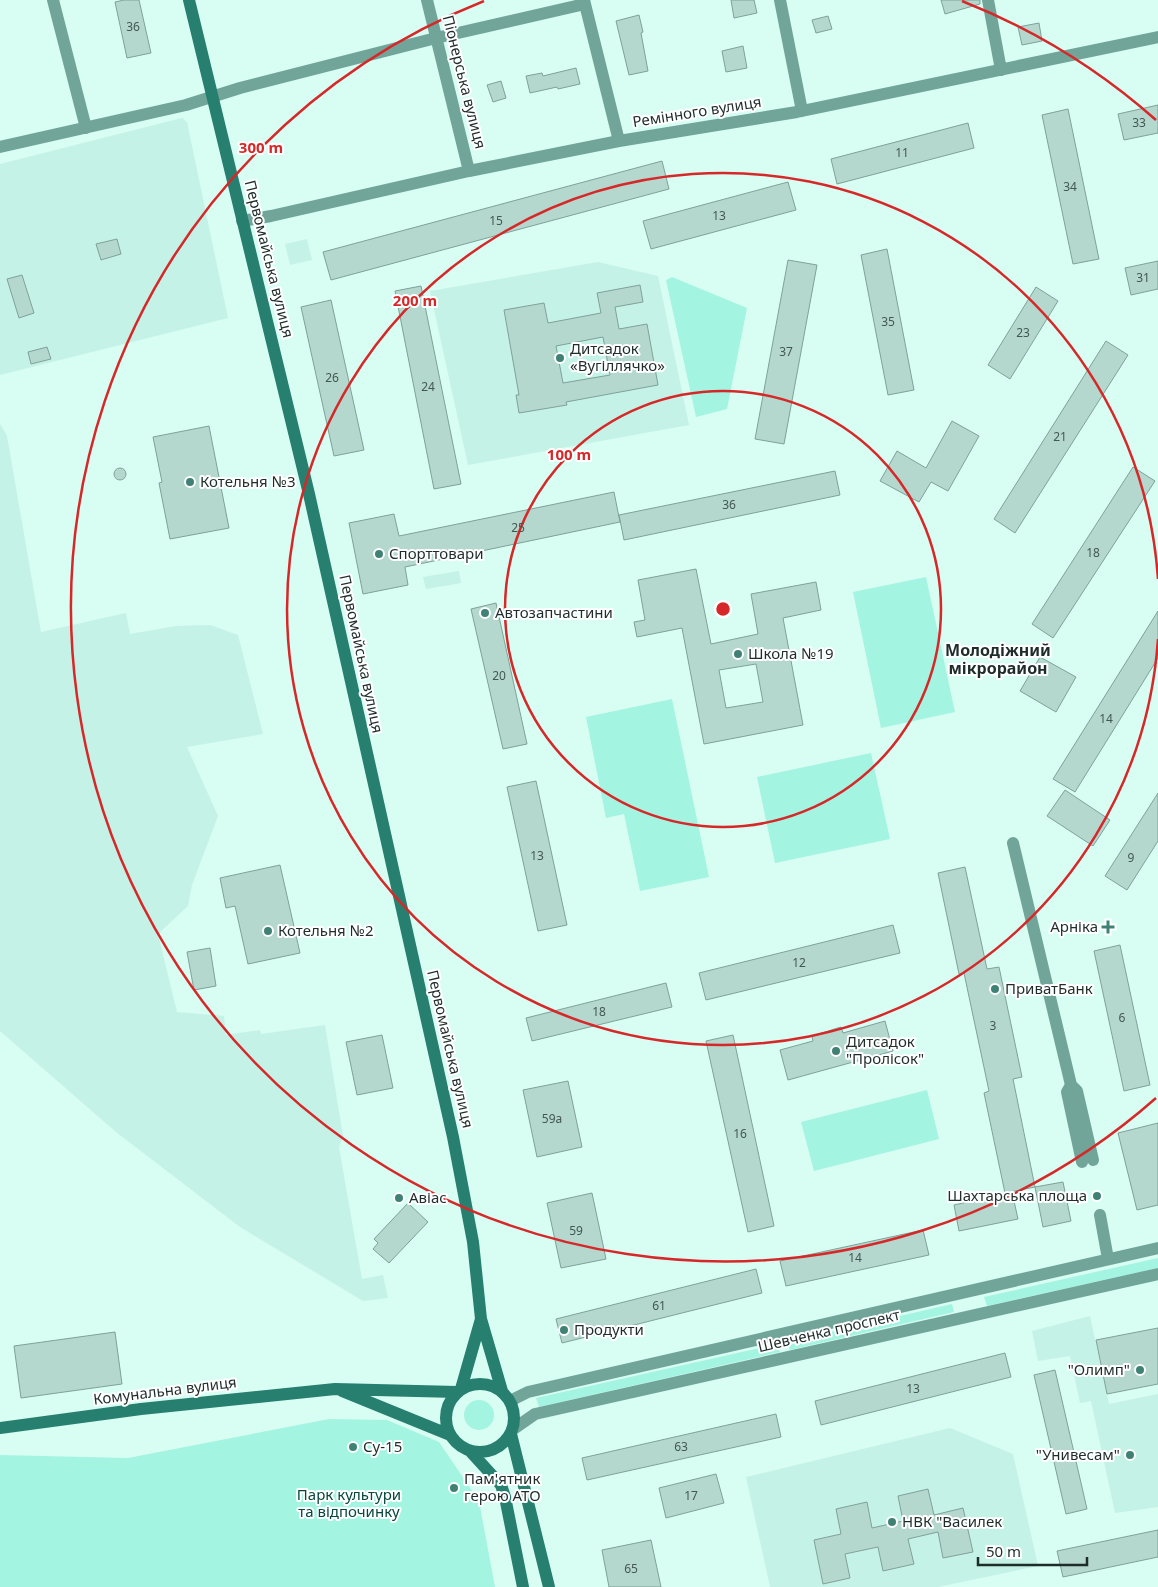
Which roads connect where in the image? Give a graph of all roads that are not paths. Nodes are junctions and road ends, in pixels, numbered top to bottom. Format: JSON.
{"nodes":[{"id":1,"x":53,"y":0,"type":"edge"},
{"id":2,"x":189,"y":0,"type":"edge"},
{"id":3,"x":427,"y":0,"type":"edge"},
{"id":4,"x":780,"y":0,"type":"edge"},
{"id":5,"x":988,"y":0,"type":"edge"},
{"id":6,"x":584,"y":2,"type":"edge"},
{"id":7,"x":1158,"y":36,"type":"edge"},
{"id":8,"x":436,"y":38,"type":"junction"},
{"id":9,"x":1001,"y":70,"type":"junction"},
{"id":10,"x":212,"y":96,"type":"junction"},
{"id":11,"x":802,"y":111,"type":"junction"},
{"id":12,"x":86,"y":128,"type":"junction"},
{"id":13,"x":619,"y":141,"type":"junction"},
{"id":14,"x":0,"y":147,"type":"edge"},
{"id":15,"x":469,"y":171,"type":"junction"},
{"id":16,"x":242,"y":221,"type":"junction"},
{"id":17,"x":1013,"y":843,"type":"dead end"},
{"id":18,"x":1087,"y":1161,"type":"dead end"},
{"id":19,"x":1100,"y":1215,"type":"dead end"},
{"id":20,"x":1158,"y":1248,"type":"edge"},
{"id":21,"x":1108,"y":1258,"type":"junction"},
{"id":22,"x":1158,"y":1274,"type":"edge"},
{"id":23,"x":481,"y":1319,"type":"junction"},
{"id":24,"x":335,"y":1389,"type":"junction"},
{"id":25,"x":459,"y":1391,"type":"junction"},
{"id":26,"x":506,"y":1396,"type":"junction"},
{"id":27,"x":0,"y":1428,"type":"edge"},
{"id":28,"x":511,"y":1432,"type":"junction"},
{"id":29,"x":450,"y":1435,"type":"junction"},
{"id":30,"x":470,"y":1451,"type":"junction"},
{"id":31,"x":524,"y":1587,"type":"edge"},
{"id":32,"x":550,"y":1587,"type":"edge"}],
"edges":[{"from":1,"to":12,"type":"street"},
{"from":2,"to":10,"type":"main road","name":"Первомайська вулиця"},
{"from":3,"to":8,"type":"street","name":"Піонерська вулиця"},
{"from":4,"to":11,"type":"street"},
{"from":5,"to":9,"type":"street"},
{"from":6,"to":8,"type":"street"},
{"from":6,"to":13,"type":"street"},
{"from":7,"to":9,"type":"street","name":"Ремінного вулиця"},
{"from":8,"to":10,"type":"street"},
{"from":8,"to":15,"type":"street","name":"Піонерська вулиця"},
{"from":9,"to":11,"type":"street","name":"Ремінного вулиця"},
{"from":10,"to":12,"type":"street"},
{"from":10,"to":16,"type":"main road","name":"Первомайська вулиця"},
{"from":11,"to":13,"type":"street","name":"Ремінного вулиця"},
{"from":12,"to":14,"type":"street"},
{"from":13,"to":15,"type":"street","name":"Ремінного вулиця"},
{"from":15,"to":16,"type":"street","name":"Ремінного вулиця"},
{"from":16,"to":23,"type":"main road","name":"Первомайська вулиця"},
{"from":17,"to":18,"type":"street"},
{"from":19,"to":21,"type":"street"},
{"from":20,"to":21,"type":"street","name":"Шевченка проспект"},
{"from":21,"to":26,"type":"street","name":"Шевченка проспект"},
{"from":22,"to":28,"type":"street","name":"Шевченка проспект"},
{"from":23,"to":25,"type":"main road","name":"Первомайська вулиця"},
{"from":23,"to":26,"type":"main road","name":"Первомайська вулиця"},
{"from":24,"to":25,"type":"main road","name":"Комунальна вулиця"},
{"from":24,"to":27,"type":"main road","name":"Комунальна вулиця"},
{"from":24,"to":29,"type":"main road","name":"Комунальна вулиця"},
{"from":25,"to":26,"type":"main road"},
{"from":25,"to":29,"type":"main road"},
{"from":26,"to":28,"type":"main road"},
{"from":28,"to":30,"type":"main road"},
{"from":28,"to":32,"type":"main road"},
{"from":29,"to":30,"type":"main road"},
{"from":30,"to":31,"type":"main road"}]}
